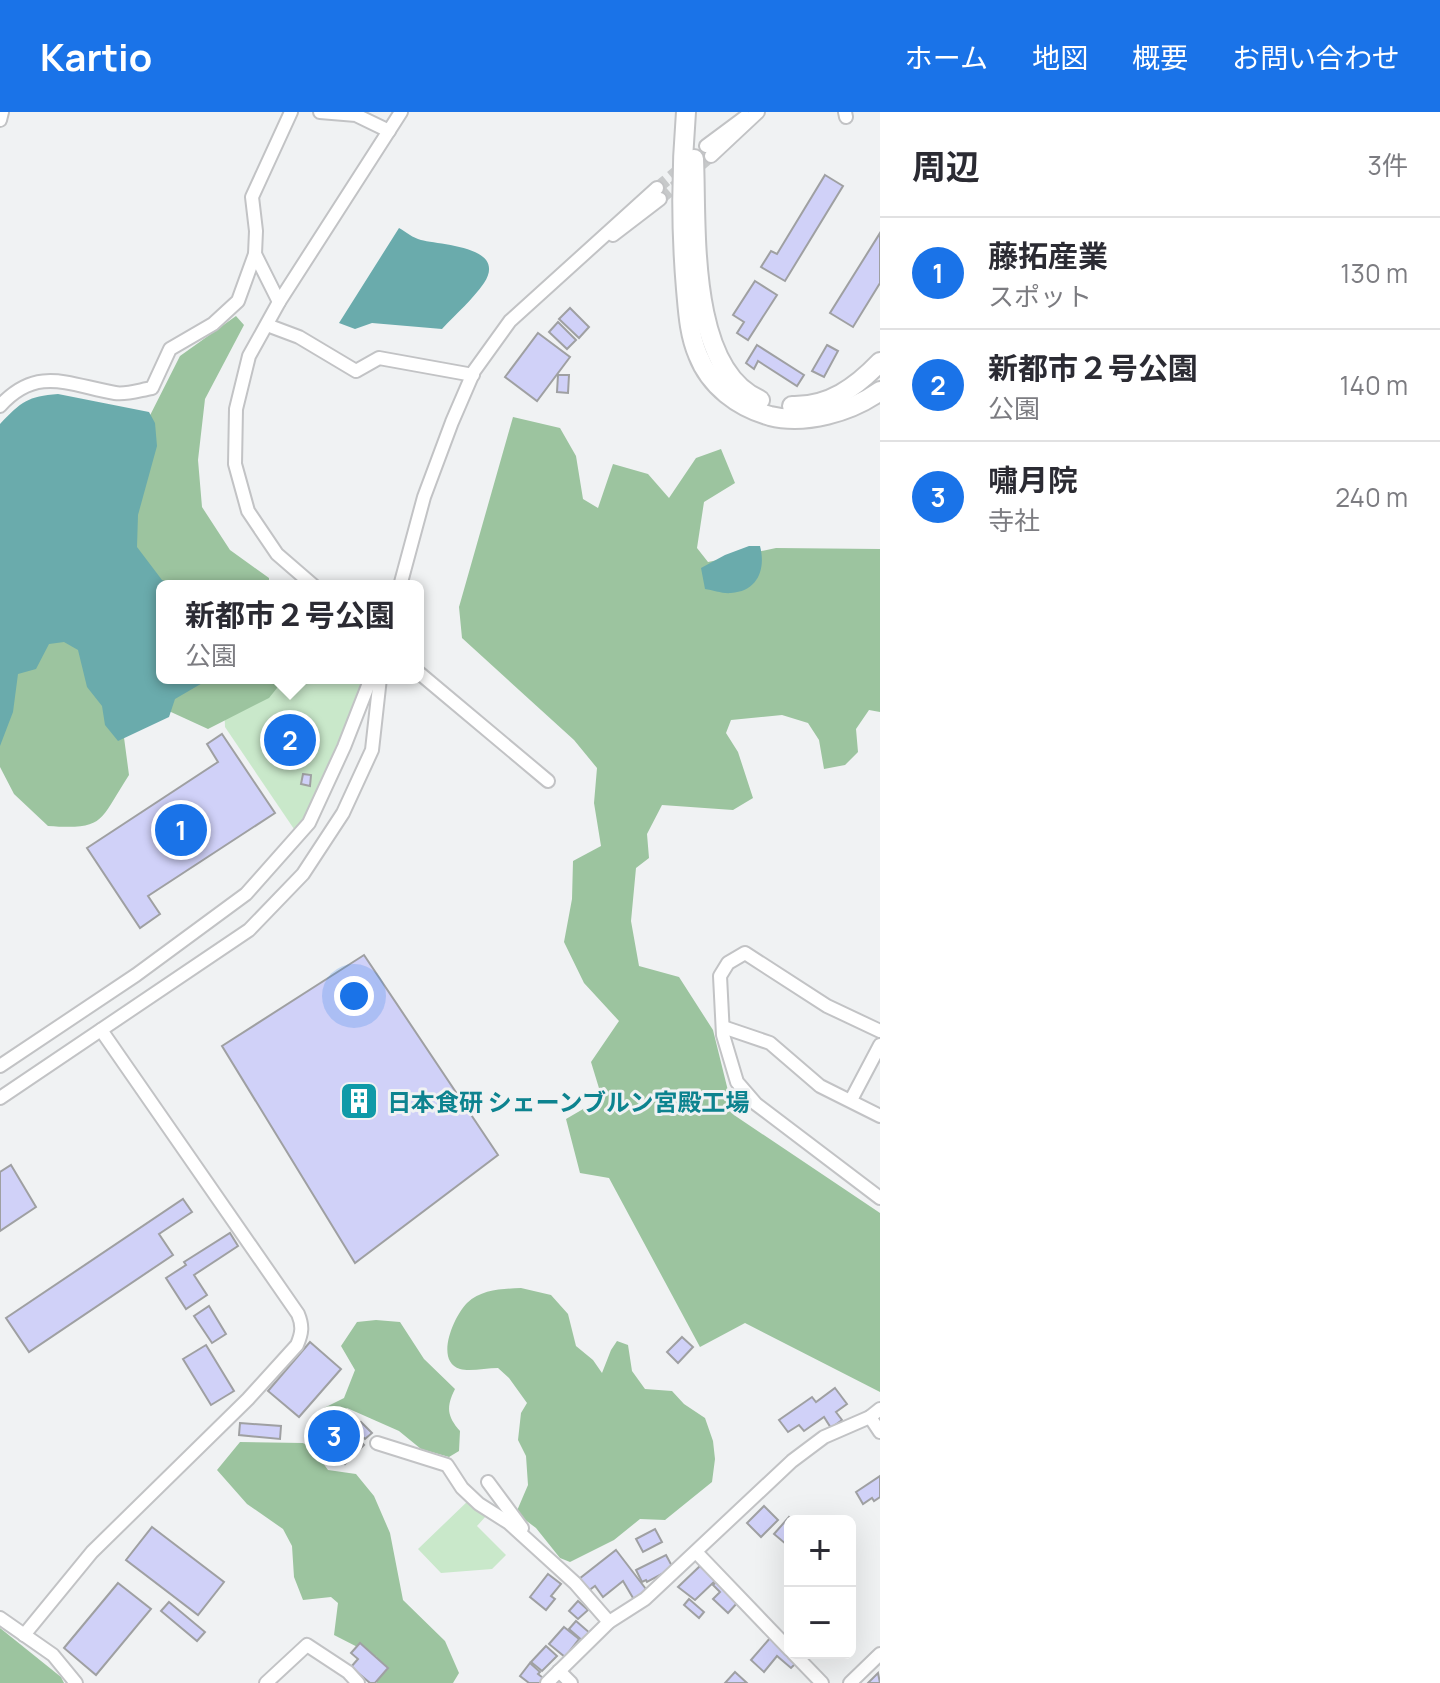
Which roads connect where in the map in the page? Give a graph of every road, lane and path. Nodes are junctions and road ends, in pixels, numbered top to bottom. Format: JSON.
{"nodes":[{"id":1,"x":2,"y":112,"type":"edge"},
{"id":2,"x":292,"y":112,"type":"edge"},
{"id":3,"x":320,"y":112,"type":"edge"},
{"id":4,"x":401,"y":112,"type":"edge"},
{"id":5,"x":686,"y":112,"type":"edge"},
{"id":6,"x":693,"y":112,"type":"edge"},
{"id":7,"x":755,"y":112,"type":"edge"},
{"id":8,"x":0,"y":120,"type":"edge"},
{"id":9,"x":389,"y":131,"type":"junction"},
{"id":10,"x":708,"y":151,"type":"tunnel mouth"},
{"id":11,"x":658,"y":194,"type":"tunnel mouth"},
{"id":12,"x":255,"y":254,"type":"junction"},
{"id":13,"x":279,"y":302,"type":"junction"},
{"id":14,"x":267,"y":325,"type":"junction"},
{"id":15,"x":880,"y":362,"type":"edge"},
{"id":16,"x":473,"y":375,"type":"junction"},
{"id":17,"x":880,"y":391,"type":"edge"},
{"id":18,"x":0,"y":406,"type":"edge"},
{"id":19,"x":307,"y":580,"type":"edge"},
{"id":20,"x":402,"y":580,"type":"edge"},
{"id":21,"x":424,"y":677,"type":"edge"},
{"id":22,"x":369,"y":684,"type":"edge"},
{"id":23,"x":379,"y":684,"type":"edge"},
{"id":24,"x":548,"y":781,"type":"dead end"},
{"id":25,"x":723,"y":1027,"type":"junction"},
{"id":26,"x":101,"y":1030,"type":"junction"},
{"id":27,"x":880,"y":1031,"type":"edge"},
{"id":28,"x":880,"y":1045,"type":"edge"},
{"id":29,"x":0,"y":1066,"type":"edge"},
{"id":30,"x":0,"y":1098,"type":"edge"},
{"id":31,"x":851,"y":1100,"type":"junction"},
{"id":32,"x":880,"y":1116,"type":"edge"},
{"id":33,"x":880,"y":1198,"type":"edge"},
{"id":34,"x":875,"y":1413,"type":"edge"},
{"id":35,"x":880,"y":1432,"type":"edge"},
{"id":36,"x":377,"y":1443,"type":"dead end"},
{"id":37,"x":488,"y":1482,"type":"dead end"},
{"id":38,"x":529,"y":1541,"type":"junction"},
{"id":39,"x":696,"y":1552,"type":"junction"},
{"id":40,"x":0,"y":1618,"type":"edge"},
{"id":41,"x":609,"y":1622,"type":"junction"},
{"id":42,"x":24,"y":1635,"type":"junction"},
{"id":43,"x":784,"y":1645,"type":"edge"},
{"id":44,"x":880,"y":1654,"type":"edge"},
{"id":45,"x":798,"y":1659,"type":"edge"},
{"id":46,"x":559,"y":1671,"type":"junction"},
{"id":47,"x":76,"y":1683,"type":"edge"},
{"id":48,"x":266,"y":1683,"type":"edge"},
{"id":49,"x":358,"y":1683,"type":"edge"},
{"id":50,"x":547,"y":1683,"type":"edge"},
{"id":51,"x":571,"y":1683,"type":"edge"},
{"id":52,"x":822,"y":1683,"type":"edge"},
{"id":53,"x":850,"y":1683,"type":"edge"}],
"edges":[{"from":1,"to":8,"type":"street"},
{"from":2,"to":12,"type":"street"},
{"from":3,"to":9,"type":"street"},
{"from":4,"to":9,"type":"street"},
{"from":5,"to":17,"type":"highway"},
{"from":6,"to":15,"type":"highway"},
{"from":7,"to":10,"type":"street"},
{"from":9,"to":13,"type":"street"},
{"from":11,"to":16,"type":"street"},
{"from":12,"to":13,"type":"street"},
{"from":12,"to":18,"type":"street"},
{"from":13,"to":14,"type":"street"},
{"from":14,"to":16,"type":"street"},
{"from":14,"to":19,"type":"street"},
{"from":16,"to":20,"type":"street"},
{"from":21,"to":24,"type":"street"},
{"from":22,"to":29,"type":"street"},
{"from":23,"to":26,"type":"street"},
{"from":25,"to":27,"type":"street"},
{"from":25,"to":31,"type":"street"},
{"from":25,"to":33,"type":"street"},
{"from":26,"to":30,"type":"street"},
{"from":26,"to":42,"type":"street"},
{"from":28,"to":31,"type":"street"},
{"from":31,"to":32,"type":"street"},
{"from":34,"to":35,"type":"street"},
{"from":34,"to":39,"type":"street"},
{"from":36,"to":38,"type":"street"},
{"from":37,"to":38,"type":"street"},
{"from":38,"to":41,"type":"street"},
{"from":39,"to":41,"type":"street"},
{"from":39,"to":43,"type":"street"},
{"from":40,"to":42,"type":"street"},
{"from":41,"to":46,"type":"street"},
{"from":42,"to":47,"type":"street"},
{"from":44,"to":53,"type":"street"},
{"from":45,"to":52,"type":"street"},
{"from":46,"to":50,"type":"street"},
{"from":46,"to":51,"type":"street"},
{"from":48,"to":49,"type":"street"}]}
